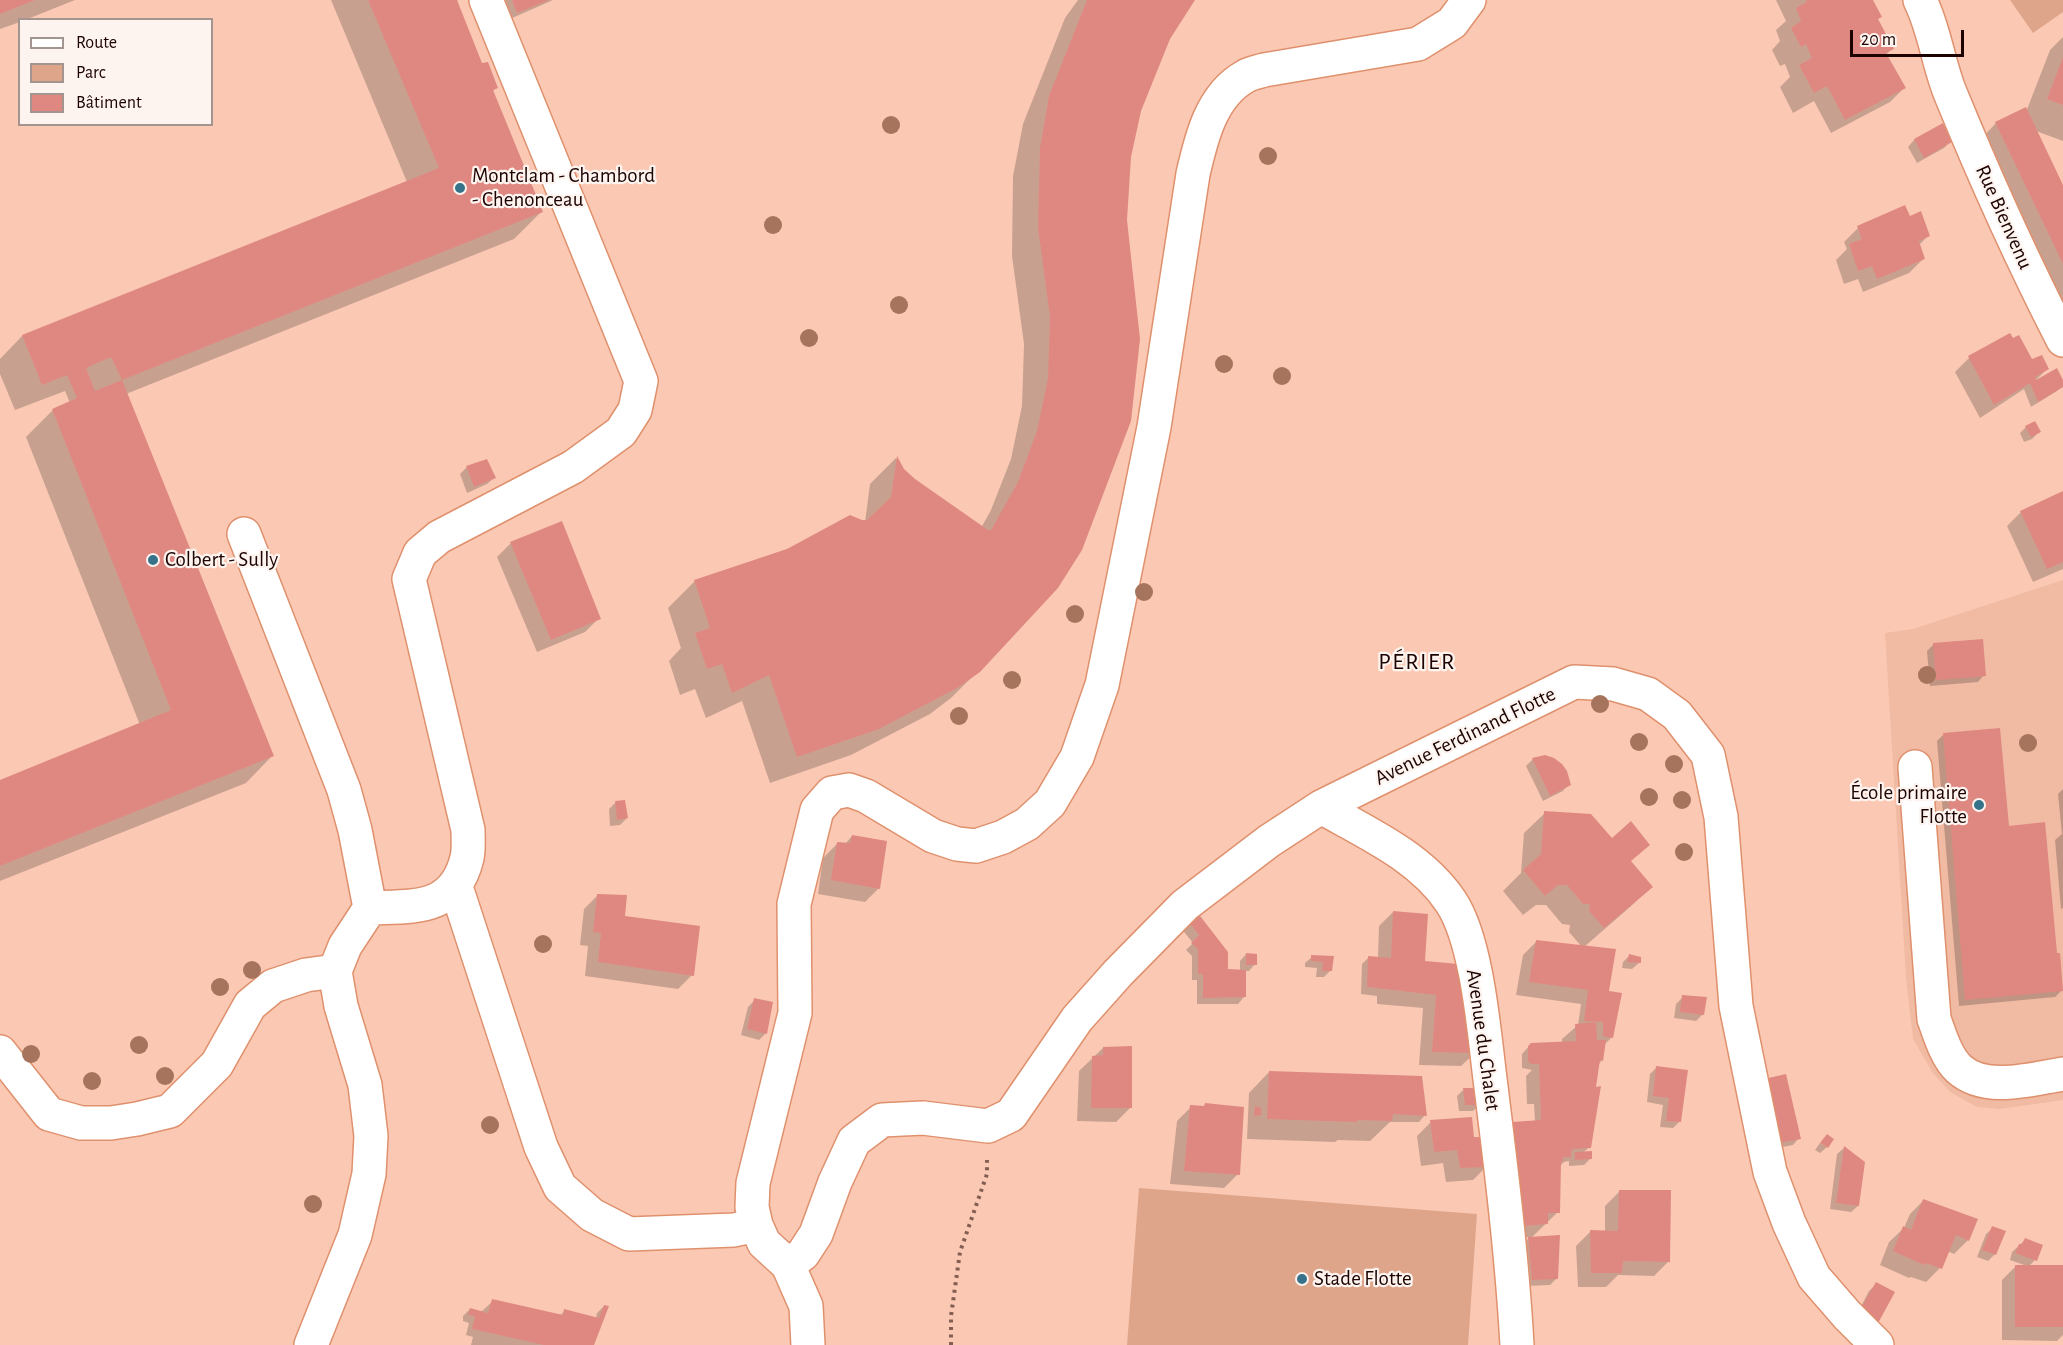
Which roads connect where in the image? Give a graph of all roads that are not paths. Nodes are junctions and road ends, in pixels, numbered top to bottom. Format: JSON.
{"nodes":[{"id":1,"x":486,"y":0,"type":"edge"},
{"id":2,"x":1469,"y":0,"type":"edge"},
{"id":3,"x":1920,"y":0,"type":"edge"},
{"id":4,"x":2063,"y":340,"type":"edge"},
{"id":5,"x":244,"y":534,"type":"dead end"},
{"id":6,"x":1915,"y":767,"type":"dead end"},
{"id":7,"x":1321,"y":807,"type":"junction"},
{"id":8,"x":456,"y":887,"type":"junction"},
{"id":9,"x":370,"y":908,"type":"junction"},
{"id":10,"x":335,"y":971,"type":"junction"},
{"id":11,"x":0,"y":1052,"type":"edge"},
{"id":12,"x":2063,"y":1074,"type":"edge"},
{"id":13,"x":756,"y":1225,"type":"junction"},
{"id":14,"x":788,"y":1265,"type":"junction"},
{"id":15,"x":311,"y":1345,"type":"edge"},
{"id":16,"x":808,"y":1345,"type":"edge"},
{"id":17,"x":1517,"y":1345,"type":"edge"},
{"id":18,"x":1877,"y":1345,"type":"edge"}],
"edges":[{"from":1,"to":8,"type":"street"},
{"from":2,"to":13,"type":"street"},
{"from":3,"to":4,"type":"street","name":"Rue Bienvenu"},
{"from":5,"to":9,"type":"street"},
{"from":6,"to":12,"type":"street"},
{"from":7,"to":14,"type":"street","name":"Avenue Ferdinand Flotte"},
{"from":7,"to":17,"type":"street","name":"Avenue du Chalet"},
{"from":7,"to":18,"type":"street","name":"Avenue Ferdinand Flotte"},
{"from":8,"to":9,"type":"street"},
{"from":8,"to":13,"type":"street"},
{"from":9,"to":10,"type":"street"},
{"from":10,"to":11,"type":"street"},
{"from":10,"to":15,"type":"street"},
{"from":13,"to":14,"type":"street"},
{"from":14,"to":16,"type":"street"}]}
